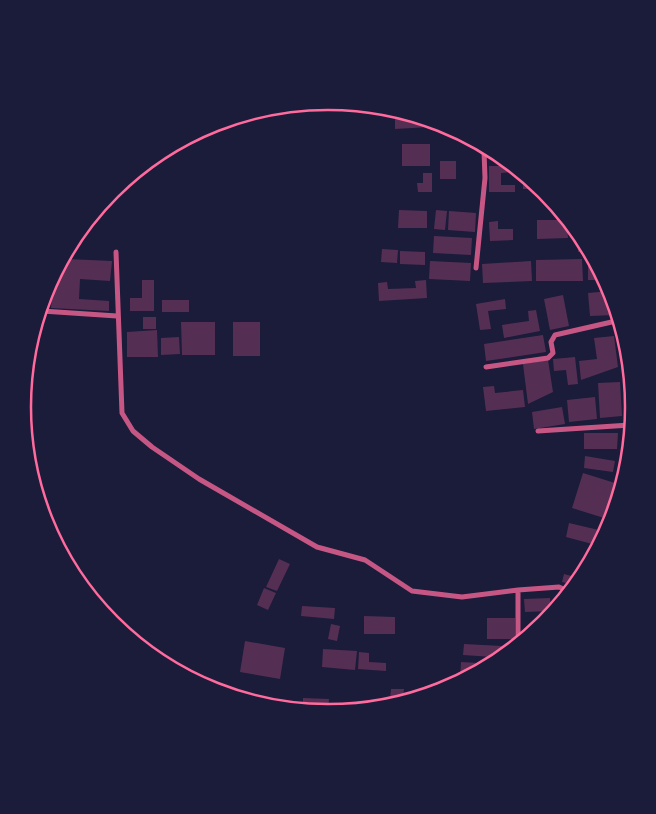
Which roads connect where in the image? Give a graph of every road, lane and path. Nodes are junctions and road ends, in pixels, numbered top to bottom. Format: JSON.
{"nodes":[{"id":1,"x":484,"y":155,"type":"edge"},
{"id":2,"x":116,"y":252,"type":"dead end"},
{"id":3,"x":476,"y":268,"type":"dead end"},
{"id":4,"x":47,"y":311,"type":"edge"},
{"id":5,"x":117,"y":316,"type":"junction"},
{"id":6,"x":612,"y":322,"type":"edge"},
{"id":7,"x":486,"y":367,"type":"dead end"},
{"id":8,"x":624,"y":424,"type":"edge"},
{"id":9,"x":538,"y":431,"type":"dead end"},
{"id":10,"x":562,"y":589,"type":"edge"},
{"id":11,"x":518,"y":590,"type":"junction"},
{"id":12,"x":518,"y":635,"type":"edge"}],
"edges":[{"from":1,"to":3,"type":"street"},
{"from":2,"to":5,"type":"street"},
{"from":4,"to":5,"type":"street"},
{"from":5,"to":11,"type":"street"},
{"from":6,"to":7,"type":"street"},
{"from":8,"to":9,"type":"street"},
{"from":10,"to":11,"type":"street"},
{"from":11,"to":12,"type":"street"}]}
